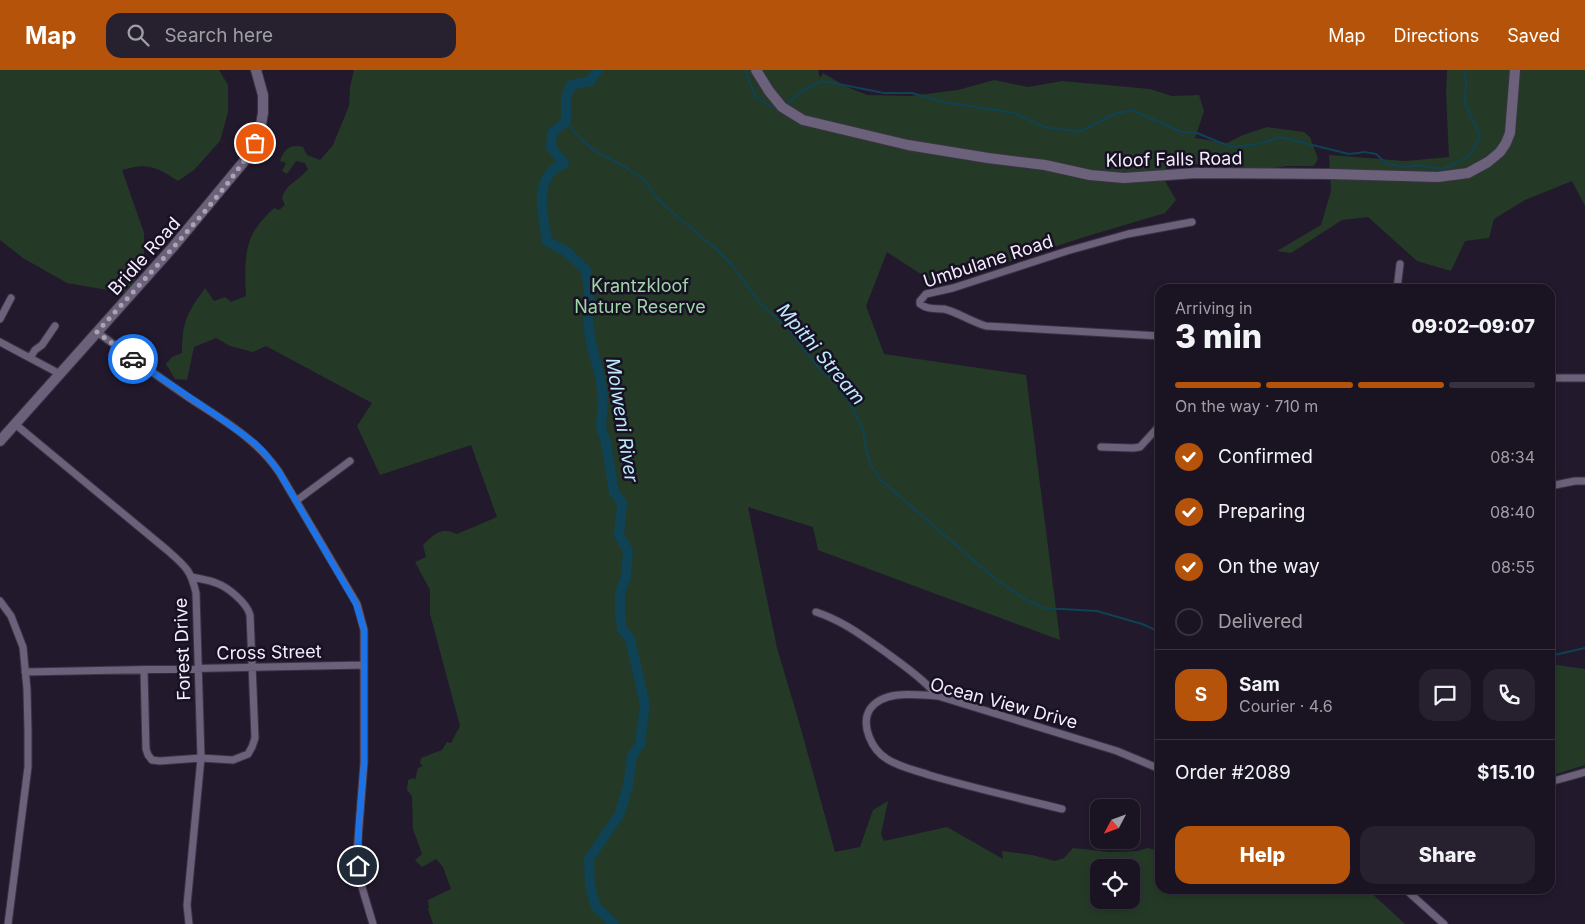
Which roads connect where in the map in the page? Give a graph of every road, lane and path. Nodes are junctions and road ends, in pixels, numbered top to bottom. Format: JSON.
{"nodes":[{"id":1,"x":256,"y":70,"type":"edge"},
{"id":2,"x":756,"y":70,"type":"edge"},
{"id":3,"x":1515,"y":70,"type":"edge"},
{"id":4,"x":1192,"y":222,"type":"dead end"},
{"id":5,"x":1400,"y":264,"type":"dead end"},
{"id":6,"x":1398,"y":284,"type":"edge"},
{"id":7,"x":11,"y":298,"type":"dead end"},
{"id":8,"x":0,"y":319,"type":"edge"},
{"id":9,"x":55,"y":326,"type":"dead end"},
{"id":10,"x":97,"y":332,"type":"junction"},
{"id":11,"x":1155,"y":336,"type":"edge"},
{"id":12,"x":0,"y":342,"type":"edge"},
{"id":13,"x":30,"y":358,"type":"junction"},
{"id":14,"x":60,"y":374,"type":"junction"},
{"id":15,"x":1555,"y":378,"type":"edge"},
{"id":16,"x":1585,"y":378,"type":"edge"},
{"id":17,"x":15,"y":424,"type":"junction"},
{"id":18,"x":1155,"y":431,"type":"edge"},
{"id":19,"x":2,"y":437,"type":"edge"},
{"id":20,"x":1101,"y":447,"type":"dead end"},
{"id":21,"x":350,"y":461,"type":"dead end"},
{"id":22,"x":1585,"y":480,"type":"edge"},
{"id":23,"x":1555,"y":485,"type":"edge"},
{"id":24,"x":296,"y":501,"type":"junction"},
{"id":25,"x":192,"y":577,"type":"junction"},
{"id":26,"x":0,"y":601,"type":"edge"},
{"id":27,"x":816,"y":612,"type":"dead end"},
{"id":28,"x":364,"y":665,"type":"junction"},
{"id":29,"x":252,"y":667,"type":"junction"},
{"id":30,"x":199,"y":669,"type":"junction"},
{"id":31,"x":144,"y":670,"type":"junction"},
{"id":32,"x":25,"y":672,"type":"junction"},
{"id":33,"x":938,"y":696,"type":"junction"},
{"id":34,"x":201,"y":758,"type":"junction"},
{"id":35,"x":1155,"y":767,"type":"edge"},
{"id":36,"x":1585,"y":772,"type":"edge"},
{"id":37,"x":1555,"y":781,"type":"edge"},
{"id":38,"x":1062,"y":809,"type":"dead end"},
{"id":39,"x":1411,"y":894,"type":"edge"},
{"id":40,"x":8,"y":924,"type":"edge"},
{"id":41,"x":189,"y":924,"type":"edge"},
{"id":42,"x":373,"y":924,"type":"edge"},
{"id":43,"x":1444,"y":924,"type":"edge"}],
"edges":[{"from":1,"to":10,"type":"main road","name":"Bridle Road"},
{"from":2,"to":3,"type":"main road","name":"Kloof Falls Road"},
{"from":4,"to":11,"type":"street","name":"Umbulane Road"},
{"from":5,"to":6,"type":"street"},
{"from":7,"to":8,"type":"street"},
{"from":9,"to":13,"type":"street"},
{"from":10,"to":14,"type":"main road","name":"Bridle Road"},
{"from":10,"to":24,"type":"street"},
{"from":12,"to":13,"type":"street"},
{"from":13,"to":14,"type":"street"},
{"from":14,"to":17,"type":"main road","name":"Bridle Road"},
{"from":15,"to":16,"type":"street"},
{"from":17,"to":19,"type":"main road","name":"Bridle Road"},
{"from":17,"to":25,"type":"street","name":"Forest Drive"},
{"from":18,"to":20,"type":"street"},
{"from":21,"to":24,"type":"street"},
{"from":22,"to":23,"type":"street"},
{"from":24,"to":28,"type":"street"},
{"from":25,"to":29,"type":"street"},
{"from":25,"to":30,"type":"street","name":"Forest Drive"},
{"from":26,"to":32,"type":"street"},
{"from":27,"to":33,"type":"street"},
{"from":28,"to":29,"type":"street","name":"Cross Street"},
{"from":28,"to":42,"type":"street"},
{"from":29,"to":30,"type":"street","name":"Cross Street"},
{"from":29,"to":34,"type":"street"},
{"from":30,"to":31,"type":"street","name":"Cross Street"},
{"from":30,"to":34,"type":"street","name":"Forest Drive"},
{"from":31,"to":32,"type":"street","name":"Cross Street"},
{"from":31,"to":34,"type":"street"},
{"from":32,"to":40,"type":"street"},
{"from":33,"to":35,"type":"street","name":"Ocean View Drive"},
{"from":33,"to":38,"type":"street","name":"Ocean View Drive"},
{"from":34,"to":41,"type":"street","name":"Forest Drive"},
{"from":36,"to":37,"type":"street"},
{"from":39,"to":43,"type":"street"}]}
